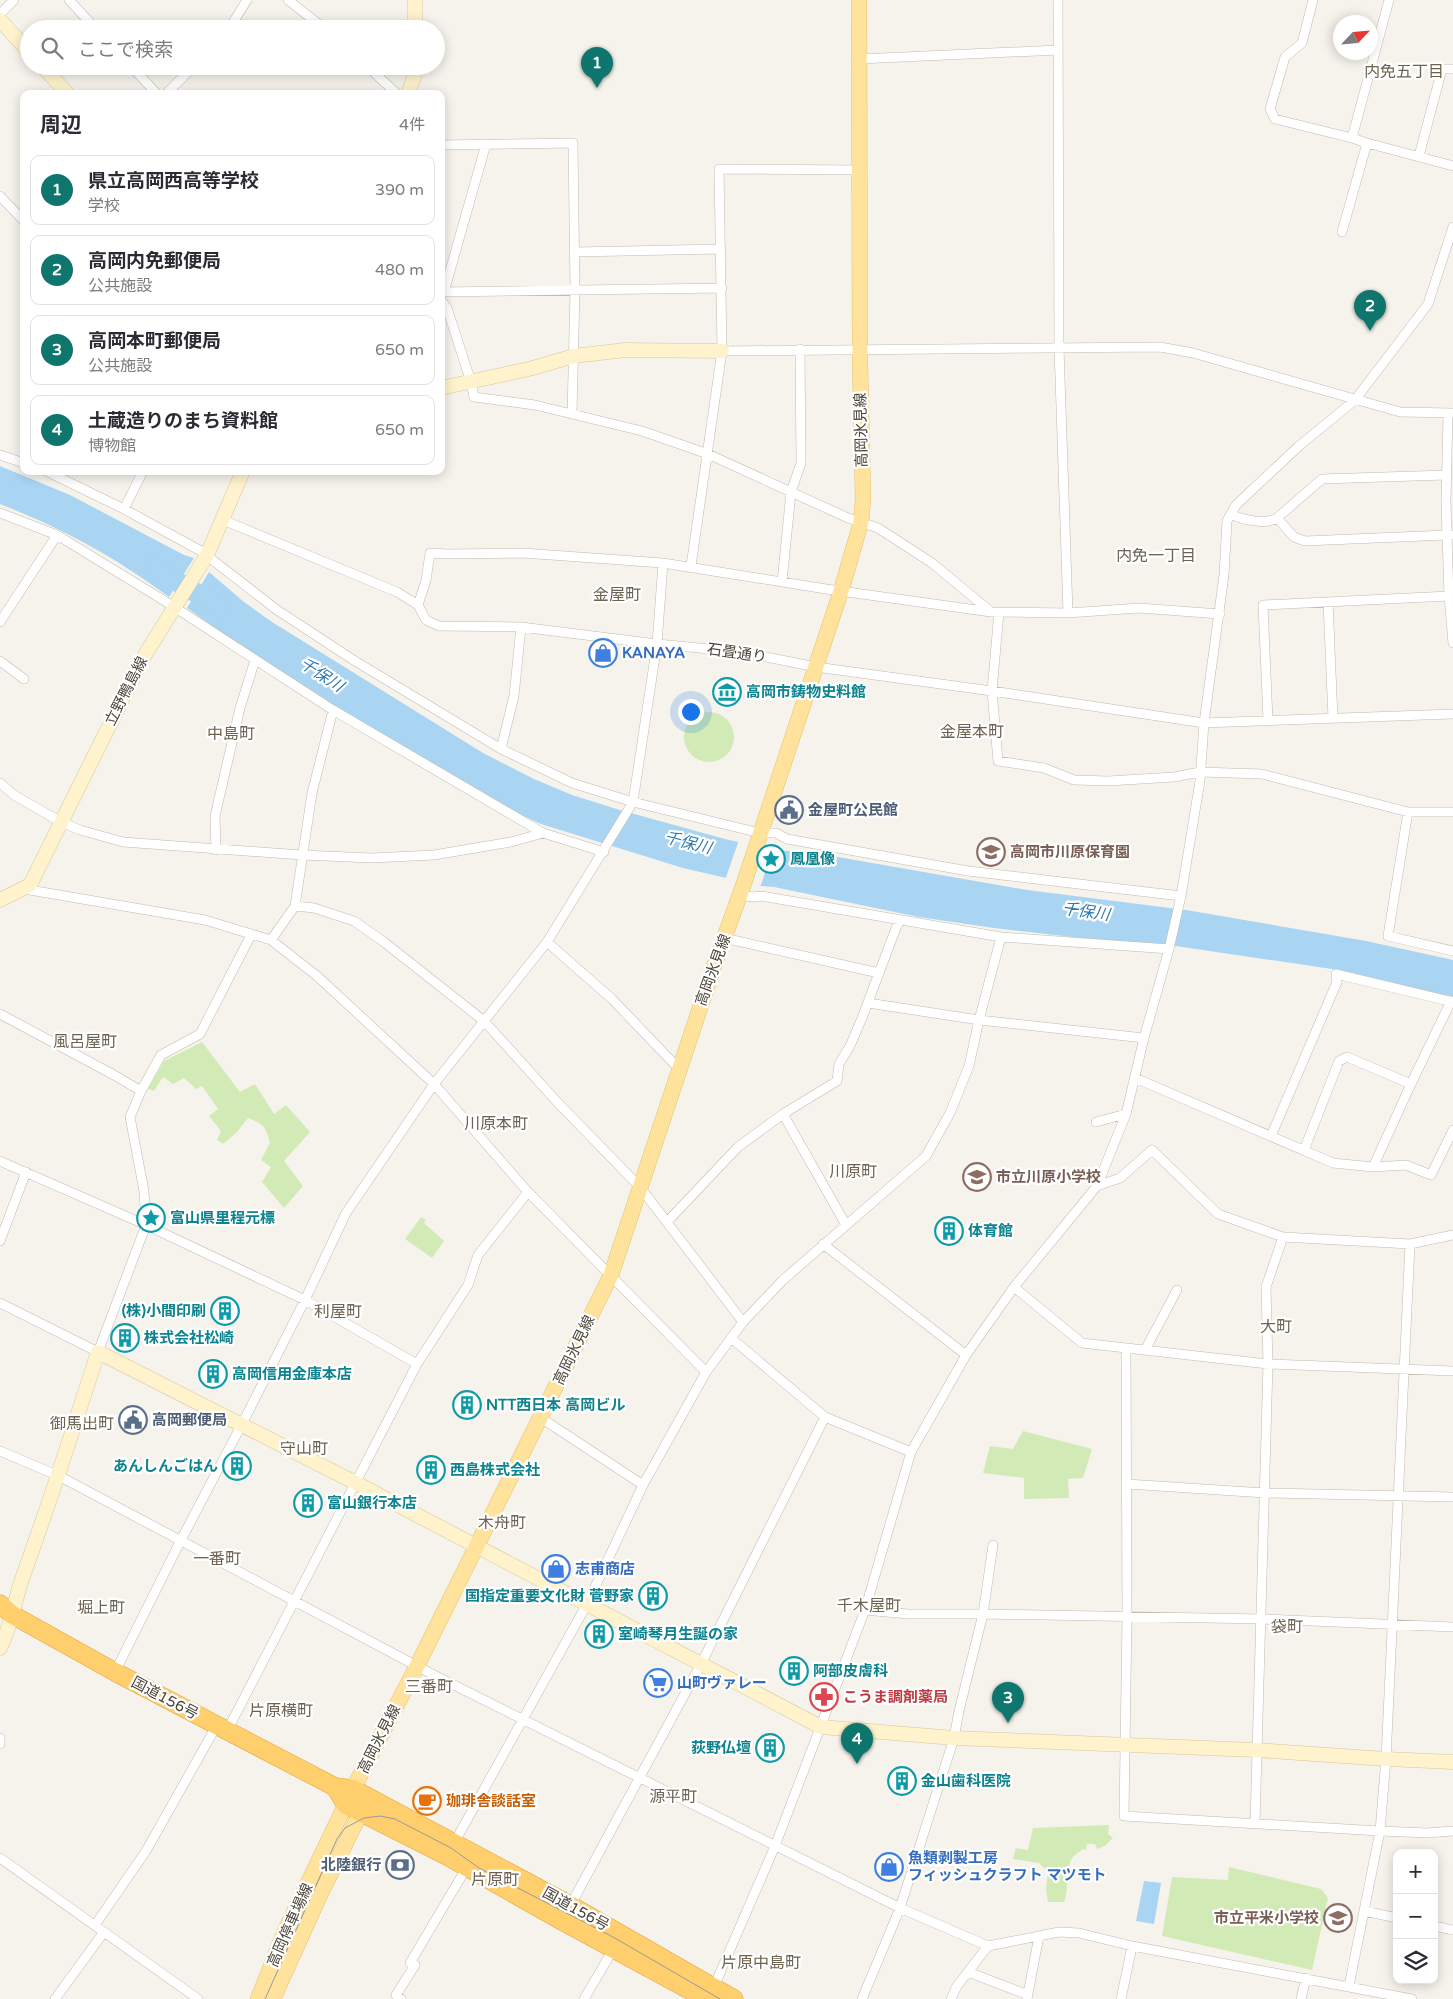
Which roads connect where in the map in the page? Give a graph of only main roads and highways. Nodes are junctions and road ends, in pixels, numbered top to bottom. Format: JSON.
{"nodes":[{"id":1,"x":859,"y":0,"type":"edge"},
{"id":2,"x":5,"y":1609,"type":"edge"},
{"id":3,"x":353,"y":1802,"type":"junction"},
{"id":4,"x":450,"y":1850,"type":"junction"},
{"id":5,"x":710,"y":1995,"type":"edge"},
{"id":6,"x":258,"y":1999,"type":"edge"},
{"id":7,"x":273,"y":1999,"type":"edge"},
{"id":8,"x":734,"y":1999,"type":"edge"}],
"edges":[{"from":1,"to":3,"type":"main road","name":"高岡氷見線"},
{"from":2,"to":3,"type":"highway","name":"国道156号"},
{"from":3,"to":4,"type":"highway","name":"国道156号"},
{"from":3,"to":4,"type":"highway","name":"国道156号"},
{"from":3,"to":6,"type":"main road","name":"高岡停車場線"},
{"from":3,"to":7,"type":"main road","name":"高岡停車場線"},
{"from":4,"to":5,"type":"highway","name":"国道156号"},
{"from":4,"to":5,"type":"highway","name":"国道156号"},
{"from":5,"to":8,"type":"highway","name":"国道156号"}]}
